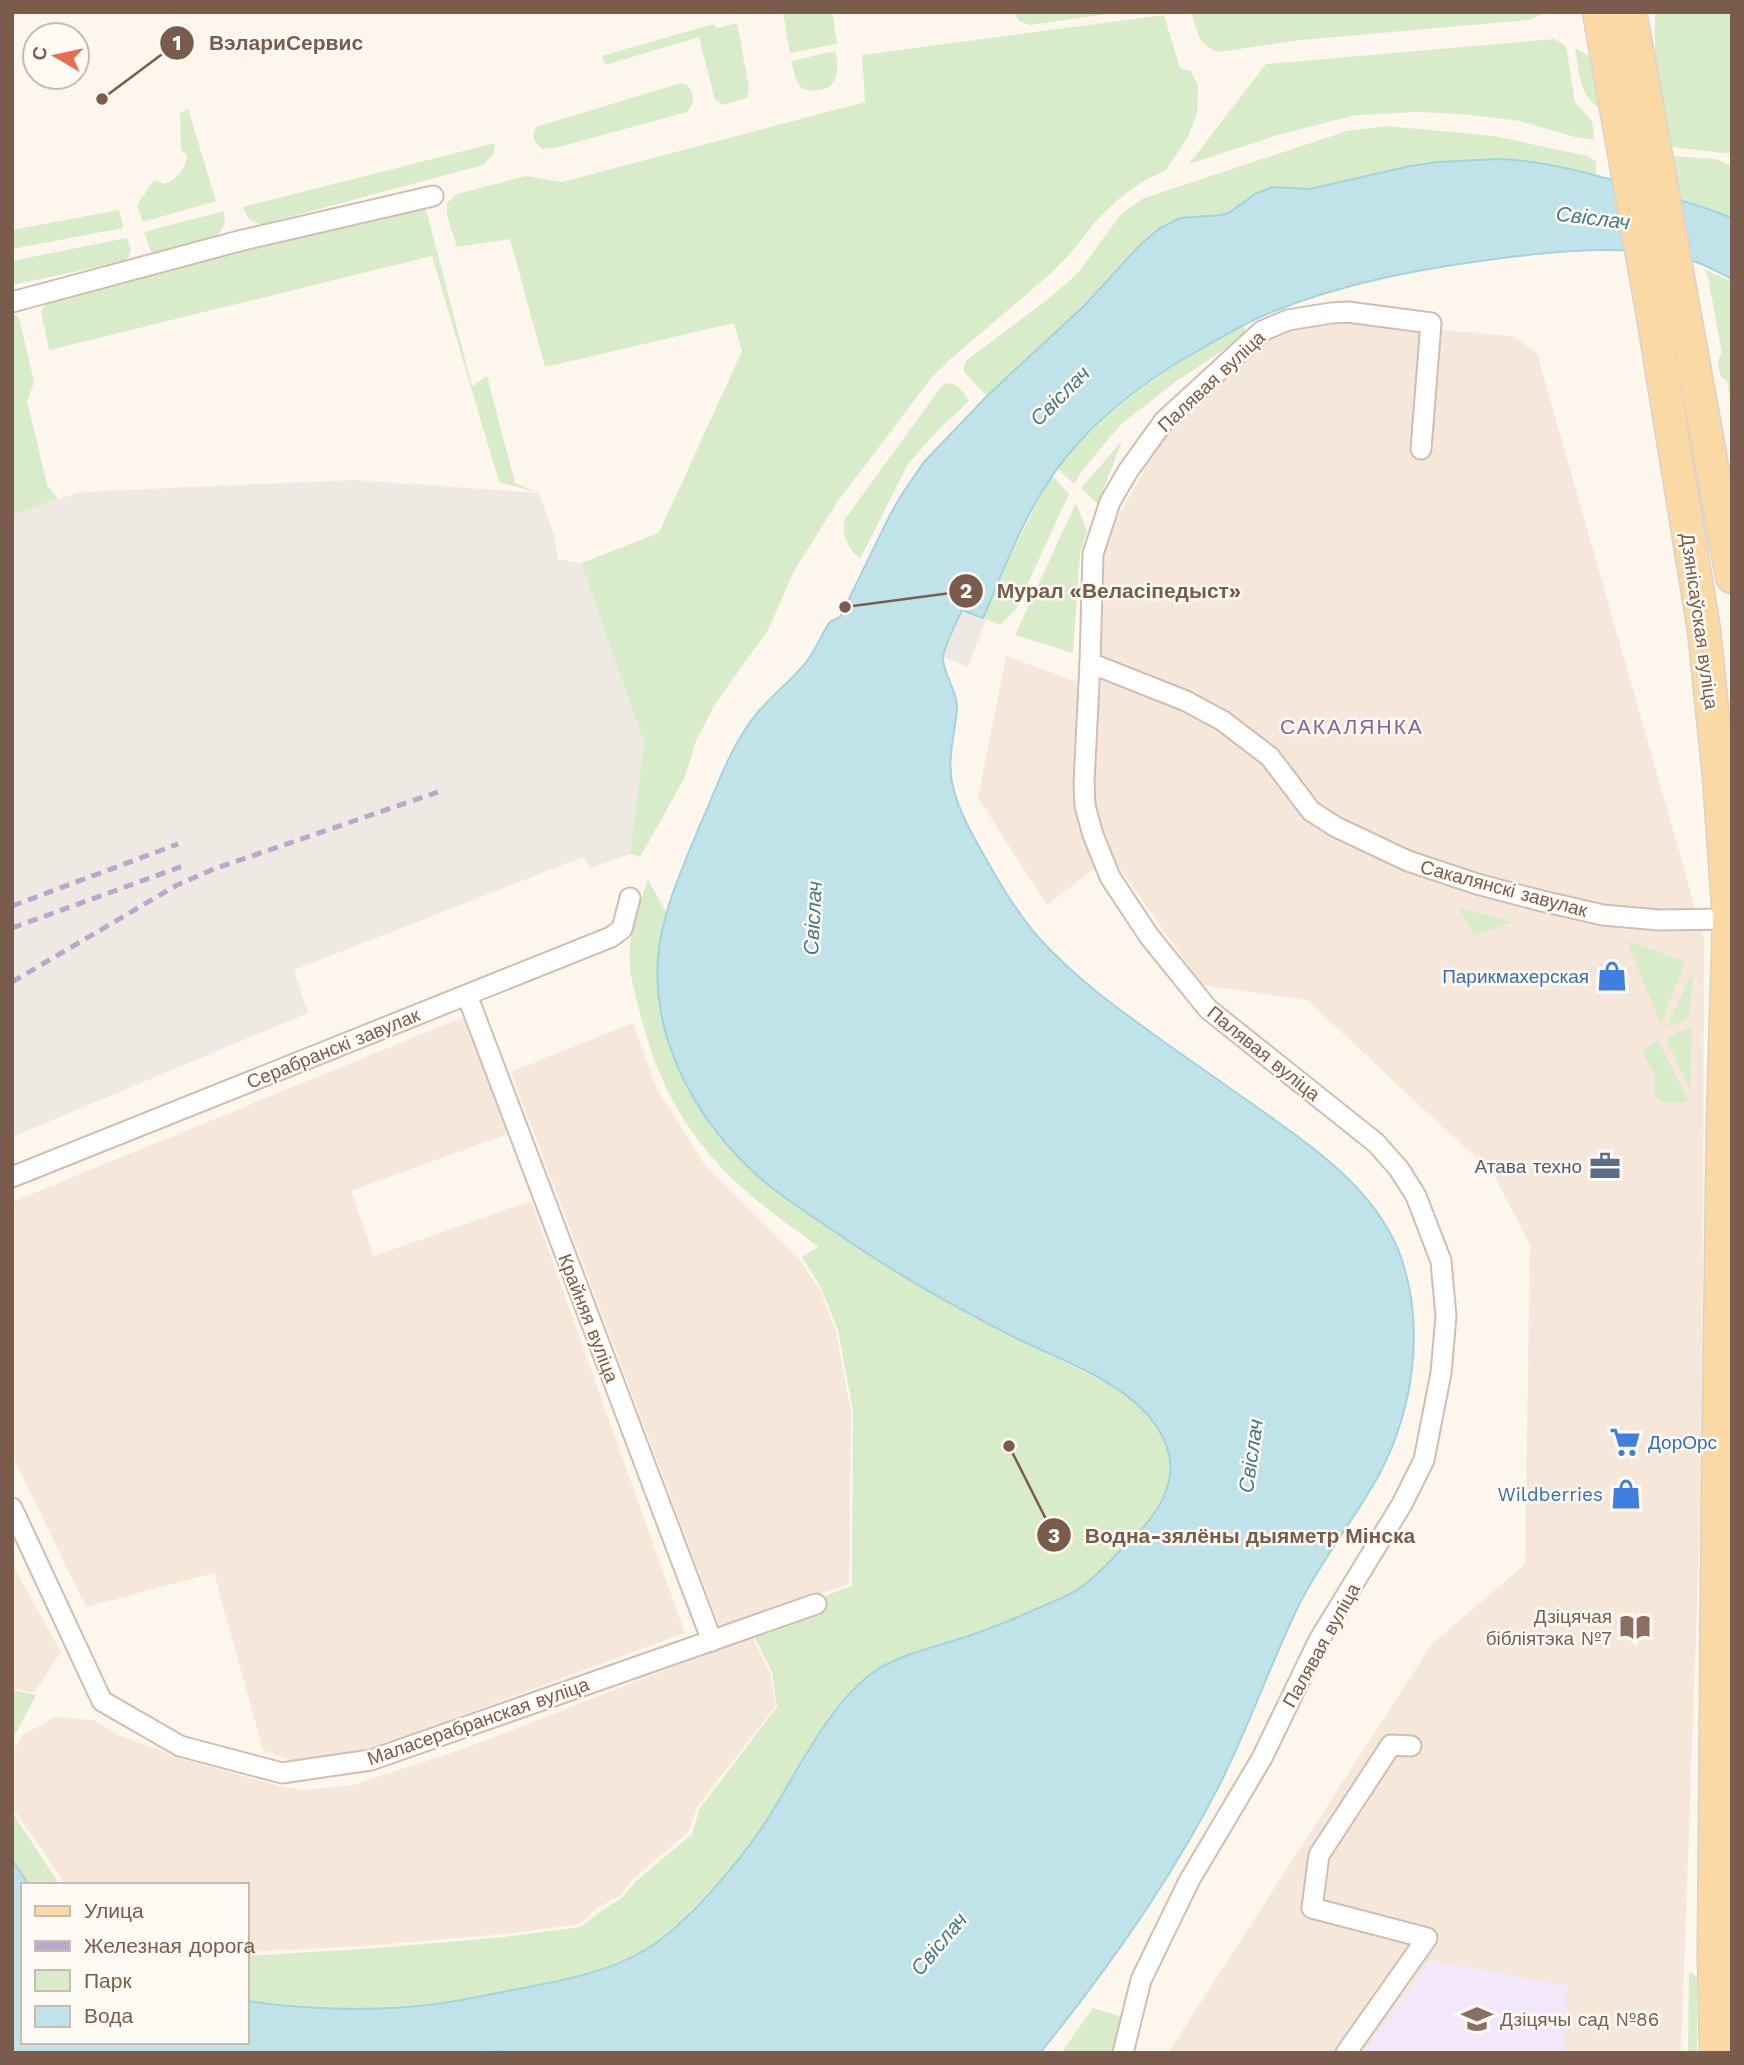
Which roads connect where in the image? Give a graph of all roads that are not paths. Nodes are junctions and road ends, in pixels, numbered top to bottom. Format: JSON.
{"nodes":[{"id":1,"x":1599,"y":12,"type":"edge"},
{"id":2,"x":1630,"y":12,"type":"edge"},
{"id":3,"x":433,"y":196,"type":"dead end"},
{"id":4,"x":12,"y":302,"type":"edge"},
{"id":5,"x":1668,"y":313,"type":"junction"},
{"id":6,"x":1421,"y":449,"type":"dead end"},
{"id":7,"x":1732,"y":577,"type":"edge"},
{"id":8,"x":1090,"y":663,"type":"junction"},
{"id":9,"x":630,"y":898,"type":"dead end"},
{"id":10,"x":1729,"y":919,"type":"junction"},
{"id":11,"x":467,"y":995,"type":"junction"},
{"id":12,"x":1728,"y":1110,"type":"edge"},
{"id":13,"x":12,"y":1177,"type":"edge"},
{"id":14,"x":1726,"y":1397,"type":"edge"},
{"id":15,"x":12,"y":1508,"type":"edge"},
{"id":16,"x":816,"y":1604,"type":"dead end"},
{"id":17,"x":712,"y":1641,"type":"junction"},
{"id":18,"x":1411,"y":1746,"type":"dead end"},
{"id":19,"x":1123,"y":2053,"type":"edge"},
{"id":20,"x":1346,"y":2053,"type":"edge"},
{"id":21,"x":1716,"y":2053,"type":"edge"}],
"edges":[{"from":1,"to":5,"type":"main road","name":"Дзянісаўская вуліца"},
{"from":2,"to":5,"type":"main road","name":"Дзянісаўская вуліца"},
{"from":3,"to":4,"type":"street"},
{"from":5,"to":7,"type":"main road","name":"Дзянісаўская вуліца"},
{"from":5,"to":10,"type":"main road","name":"Дзянісаўская вуліца"},
{"from":6,"to":8,"type":"street","name":"Палявая вуліца"},
{"from":8,"to":10,"type":"street","name":"Сакалянскі завулак"},
{"from":8,"to":19,"type":"street","name":"Палявая вуліца"},
{"from":9,"to":11,"type":"street","name":"Серабранскі завулак"},
{"from":10,"to":12,"type":"main road","name":"Дзянісаўская вуліца"},
{"from":11,"to":13,"type":"street","name":"Серабранскі завулак"},
{"from":11,"to":17,"type":"street","name":"Крайняя вуліца"},
{"from":12,"to":14,"type":"main road","name":"Дзянісаўская вуліца"},
{"from":14,"to":21,"type":"main road","name":"Дзянісаўская вуліца"},
{"from":15,"to":17,"type":"street","name":"Маласерабранская вуліца"},
{"from":16,"to":17,"type":"street","name":"Маласерабранская вуліца"},
{"from":18,"to":20,"type":"street"}]}
